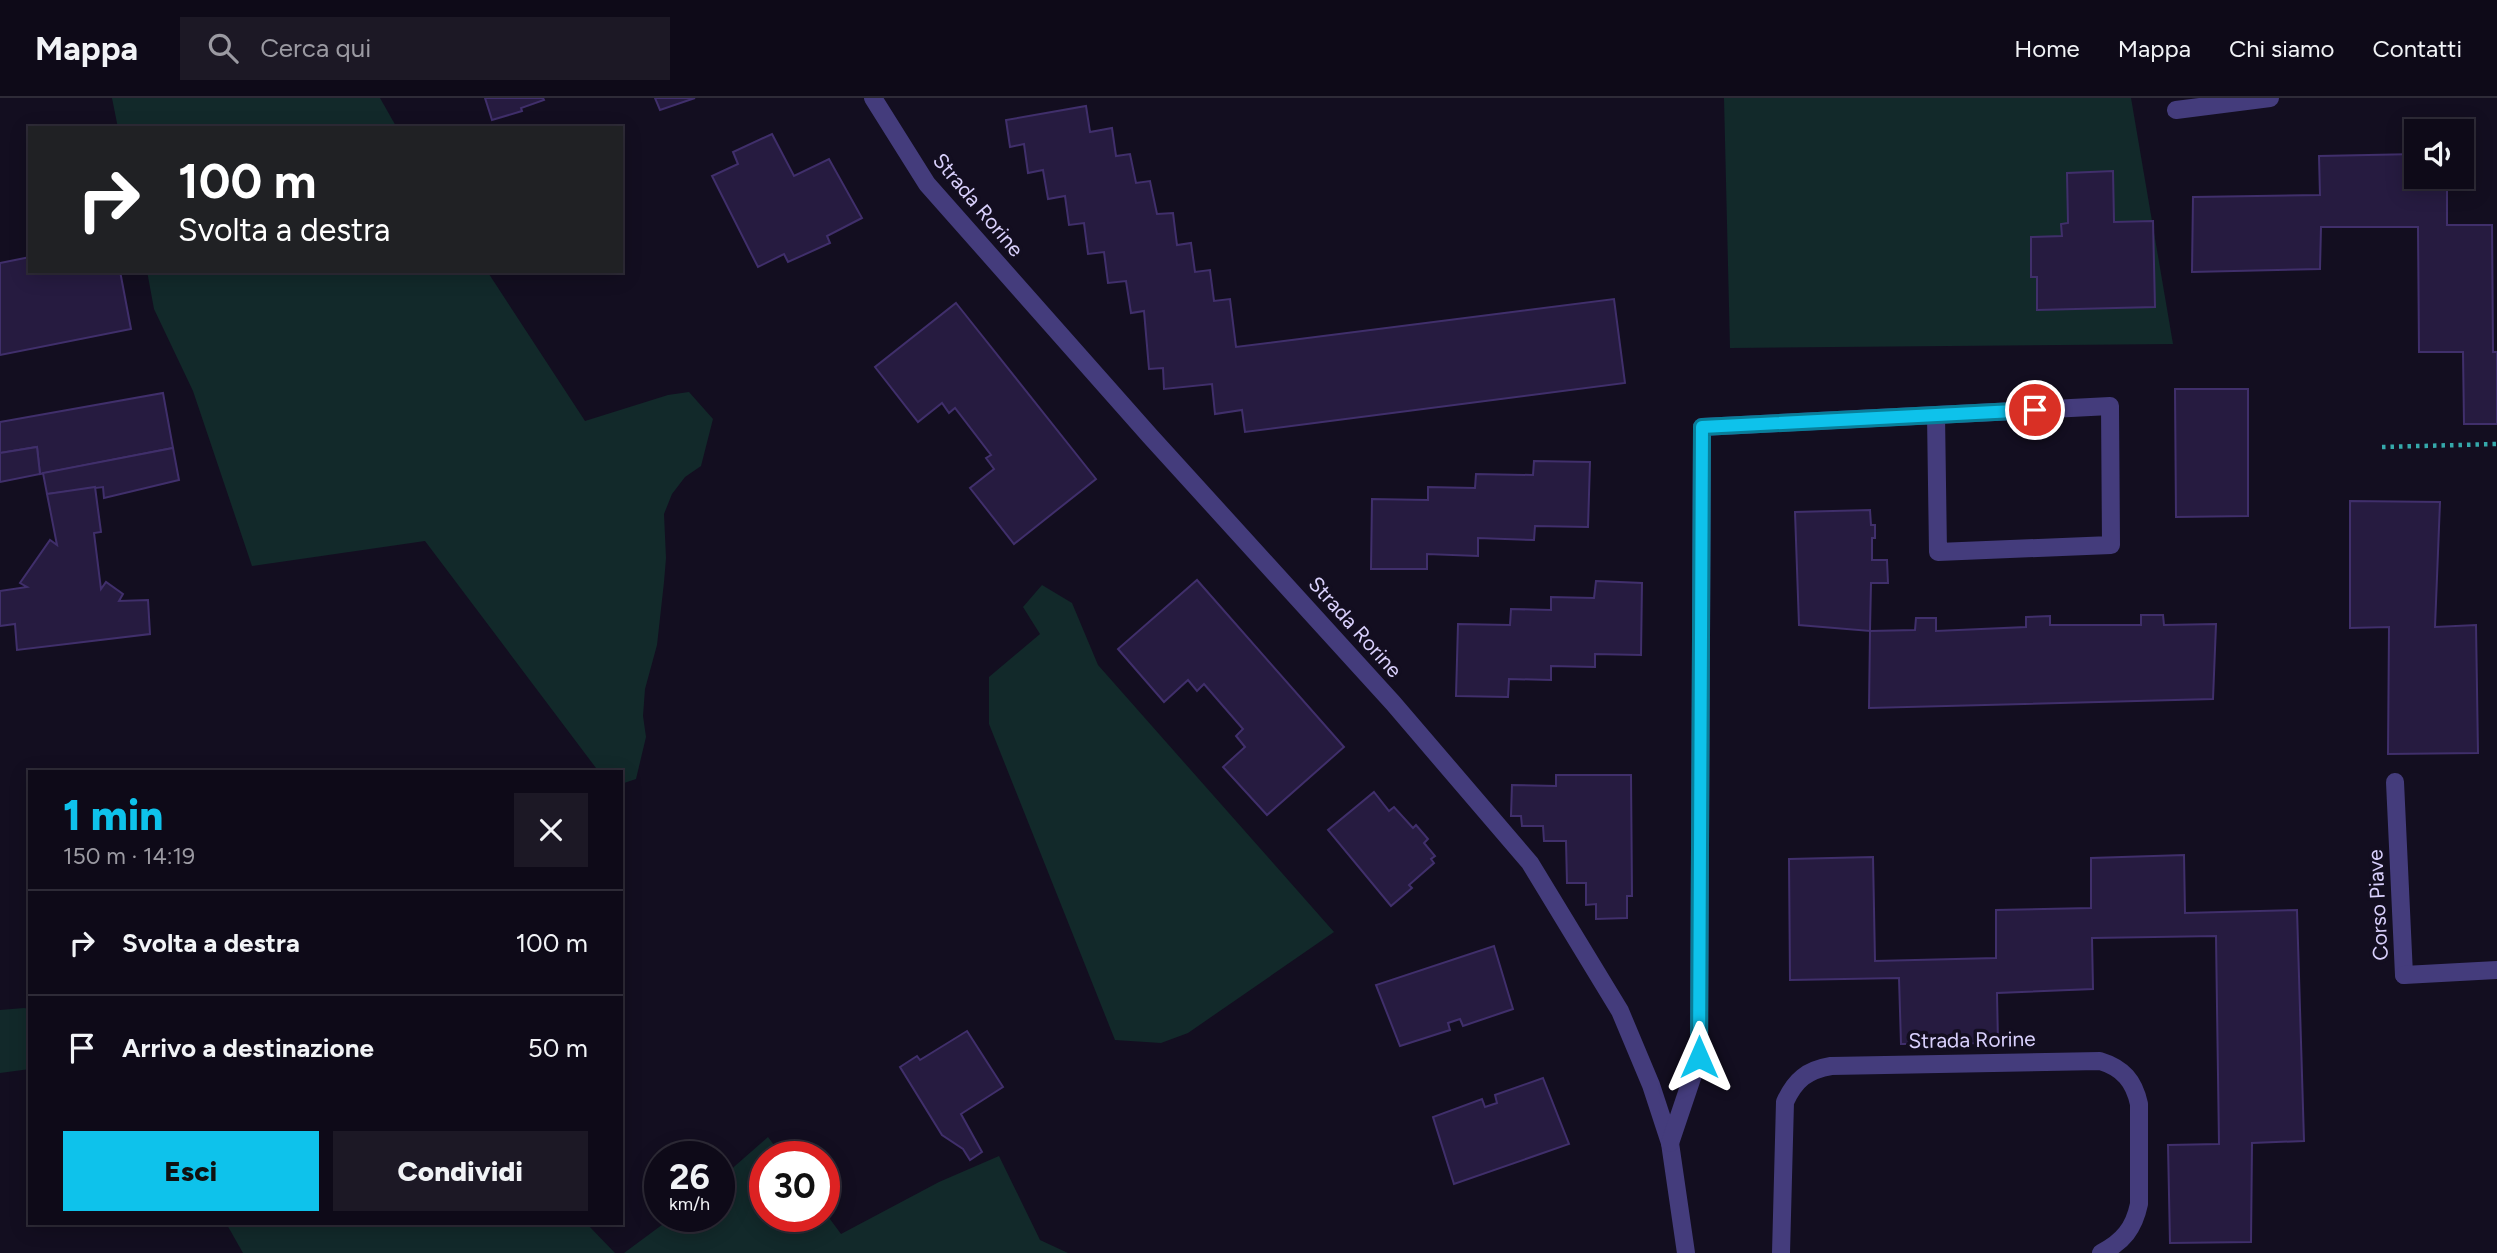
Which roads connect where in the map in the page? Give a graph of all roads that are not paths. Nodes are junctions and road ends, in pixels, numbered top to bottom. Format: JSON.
{"nodes":[{"id":1,"x":873,"y":98,"type":"edge"},
{"id":2,"x":2270,"y":98,"type":"edge"},
{"id":3,"x":2176,"y":110,"type":"dead end"},
{"id":4,"x":1936,"y":415,"type":"junction"},
{"id":5,"x":2395,"y":782,"type":"dead end"},
{"id":6,"x":2497,"y":970,"type":"edge"},
{"id":7,"x":1670,"y":1143,"type":"junction"},
{"id":8,"x":1686,"y":1253,"type":"edge"},
{"id":9,"x":1781,"y":1253,"type":"edge"},
{"id":10,"x":2101,"y":1253,"type":"edge"}],
"edges":[{"from":1,"to":7,"type":"street","name":"Strada Rorine"},
{"from":2,"to":3,"type":"street"},
{"from":4,"to":4,"type":"street"},
{"from":4,"to":7,"type":"street"},
{"from":5,"to":6,"type":"street","name":"Corso Piave"},
{"from":7,"to":8,"type":"street","name":"Strada Rorine"},
{"from":9,"to":10,"type":"street","name":"Strada Rorine"}]}
